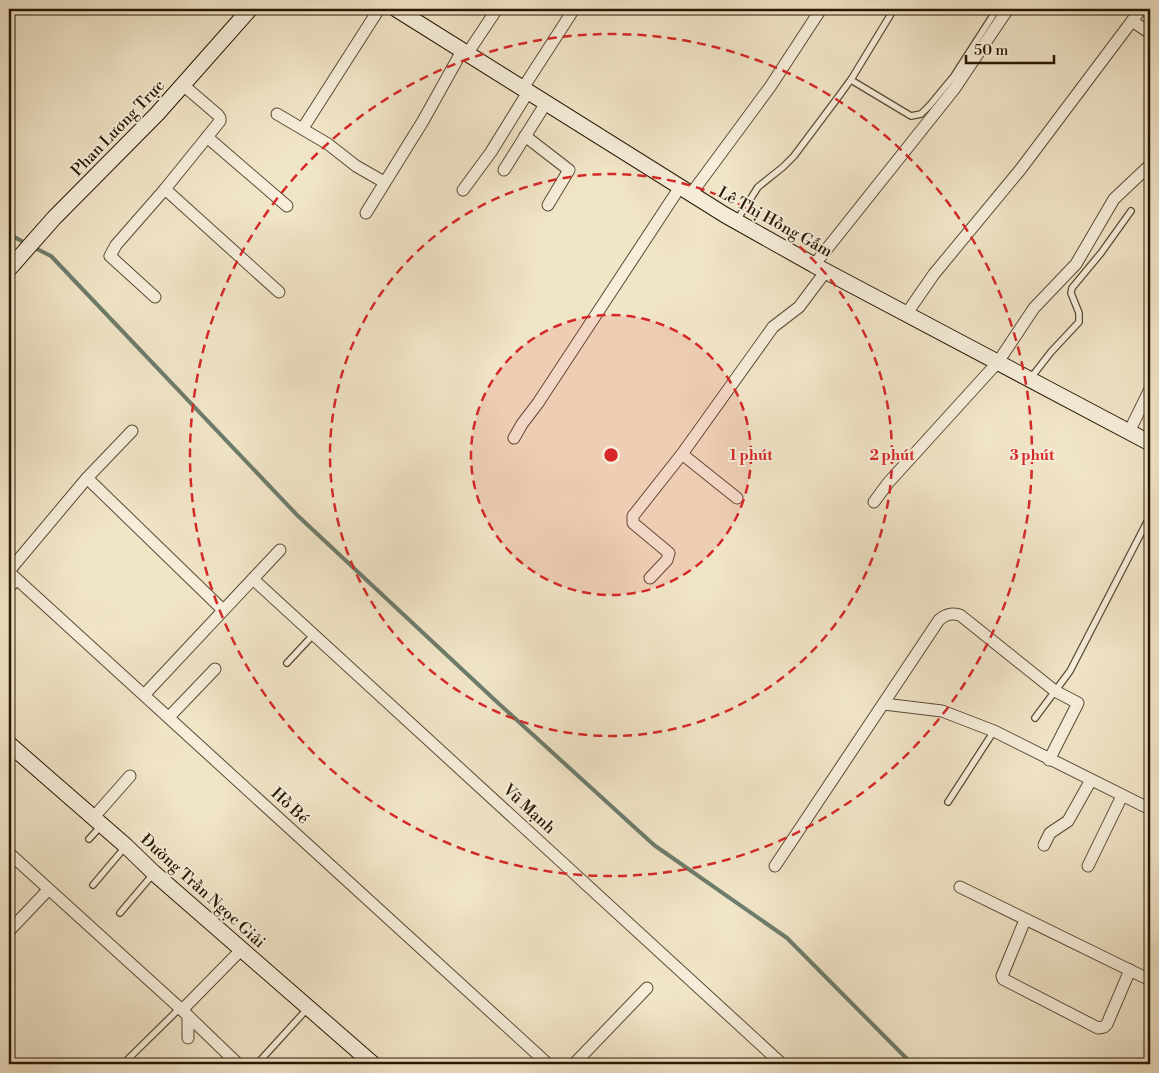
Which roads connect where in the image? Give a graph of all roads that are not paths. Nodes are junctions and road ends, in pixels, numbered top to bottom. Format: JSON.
{"nodes":[{"id":1,"x":250,"y":9,"type":"edge"},
{"id":2,"x":379,"y":9,"type":"edge"},
{"id":3,"x":396,"y":9,"type":"edge"},
{"id":4,"x":497,"y":9,"type":"edge"},
{"id":5,"x":574,"y":9,"type":"edge"},
{"id":6,"x":821,"y":9,"type":"edge"},
{"id":7,"x":894,"y":9,"type":"edge"},
{"id":8,"x":997,"y":9,"type":"edge"},
{"id":9,"x":1008,"y":9,"type":"edge"},
{"id":10,"x":1141,"y":9,"type":"edge"},
{"id":11,"x":1132,"y":21,"type":"junction"},
{"id":12,"x":1150,"y":33,"type":"edge"},
{"id":13,"x":465,"y":52,"type":"junction"},
{"id":14,"x":851,"y":80,"type":"junction"},
{"id":15,"x":183,"y":85,"type":"junction"},
{"id":16,"x":525,"y":90,"type":"junction"},
{"id":17,"x":546,"y":103,"type":"junction"},
{"id":18,"x":277,"y":114,"type":"dead end"},
{"id":19,"x":303,"y":128,"type":"junction"},
{"id":20,"x":525,"y":136,"type":"junction"},
{"id":21,"x":206,"y":137,"type":"junction"},
{"id":22,"x":1150,"y":165,"type":"edge"},
{"id":23,"x":504,"y":170,"type":"dead end"},
{"id":24,"x":384,"y":182,"type":"junction"},
{"id":25,"x":165,"y":188,"type":"junction"},
{"id":26,"x":463,"y":190,"type":"dead end"},
{"id":27,"x":686,"y":190,"type":"junction"},
{"id":28,"x":548,"y":205,"type":"dead end"},
{"id":29,"x":287,"y":206,"type":"dead end"},
{"id":30,"x":1131,"y":211,"type":"dead end"},
{"id":31,"x":366,"y":212,"type":"dead end"},
{"id":32,"x":736,"y":222,"type":"junction"},
{"id":33,"x":820,"y":268,"type":"junction"},
{"id":34,"x":9,"y":269,"type":"edge"},
{"id":35,"x":279,"y":292,"type":"dead end"},
{"id":36,"x":156,"y":297,"type":"dead end"},
{"id":37,"x":907,"y":313,"type":"junction"},
{"id":38,"x":998,"y":362,"type":"junction"},
{"id":39,"x":1030,"y":379,"type":"junction"},
{"id":40,"x":1150,"y":389,"type":"edge"},
{"id":41,"x":132,"y":431,"type":"dead end"},
{"id":42,"x":1129,"y":432,"type":"junction"},
{"id":43,"x":514,"y":438,"type":"dead end"},
{"id":44,"x":1150,"y":443,"type":"edge"},
{"id":45,"x":682,"y":454,"type":"junction"},
{"id":46,"x":87,"y":478,"type":"junction"},
{"id":47,"x":737,"y":498,"type":"dead end"},
{"id":48,"x":874,"y":502,"type":"dead end"},
{"id":49,"x":1150,"y":516,"type":"edge"},
{"id":50,"x":280,"y":550,"type":"dead end"},
{"id":51,"x":9,"y":572,"type":"edge"},
{"id":52,"x":650,"y":578,"type":"dead end"},
{"id":53,"x":253,"y":579,"type":"junction"},
{"id":54,"x":19,"y":581,"type":"junction"},
{"id":55,"x":9,"y":591,"type":"edge"},
{"id":56,"x":223,"y":610,"type":"junction"},
{"id":57,"x":314,"y":634,"type":"junction"},
{"id":58,"x":287,"y":663,"type":"dead end"},
{"id":59,"x":215,"y":669,"type":"dead end"},
{"id":60,"x":1055,"y":691,"type":"junction"},
{"id":61,"x":144,"y":695,"type":"junction"},
{"id":62,"x":884,"y":704,"type":"junction"},
{"id":63,"x":169,"y":717,"type":"junction"},
{"id":64,"x":1035,"y":718,"type":"dead end"},
{"id":65,"x":994,"y":732,"type":"junction"},
{"id":66,"x":9,"y":744,"type":"edge"},
{"id":67,"x":1049,"y":760,"type":"junction"},
{"id":68,"x":130,"y":776,"type":"dead end"},
{"id":69,"x":1091,"y":780,"type":"junction"},
{"id":70,"x":1122,"y":796,"type":"junction"},
{"id":71,"x":948,"y":802,"type":"dead end"},
{"id":72,"x":1150,"y":810,"type":"edge"},
{"id":73,"x":98,"y":822,"type":"junction"},
{"id":74,"x":89,"y":839,"type":"dead end"},
{"id":75,"x":1044,"y":845,"type":"dead end"},
{"id":76,"x":126,"y":846,"type":"junction"},
{"id":77,"x":9,"y":853,"type":"edge"},
{"id":78,"x":775,"y":866,"type":"dead end"},
{"id":79,"x":1088,"y":866,"type":"dead end"},
{"id":80,"x":154,"y":873,"type":"junction"},
{"id":81,"x":94,"y":885,"type":"dead end"},
{"id":82,"x":960,"y":887,"type":"dead end"},
{"id":83,"x":48,"y":890,"type":"junction"},
{"id":84,"x":120,"y":913,"type":"dead end"},
{"id":85,"x":1025,"y":920,"type":"junction"},
{"id":86,"x":9,"y":931,"type":"edge"},
{"id":87,"x":242,"y":949,"type":"junction"},
{"id":88,"x":1130,"y":970,"type":"junction"},
{"id":89,"x":1150,"y":980,"type":"edge"},
{"id":90,"x":647,"y":988,"type":"dead end"},
{"id":91,"x":308,"y":1007,"type":"junction"},
{"id":92,"x":183,"y":1011,"type":"junction"},
{"id":93,"x":188,"y":1038,"type":"dead end"},
{"id":94,"x":124,"y":1064,"type":"edge"},
{"id":95,"x":238,"y":1064,"type":"edge"},
{"id":96,"x":257,"y":1064,"type":"edge"},
{"id":97,"x":374,"y":1064,"type":"edge"},
{"id":98,"x":548,"y":1064,"type":"edge"},
{"id":99,"x":574,"y":1064,"type":"edge"},
{"id":100,"x":782,"y":1064,"type":"edge"}],
"edges":[{"from":1,"to":15,"type":"main road","name":"Phan Lương Trực"},
{"from":2,"to":19,"type":"street"},
{"from":3,"to":13,"type":"main road","name":"Lê Thị Hồng Gấm"},
{"from":4,"to":13,"type":"street"},
{"from":5,"to":16,"type":"street"},
{"from":6,"to":27,"type":"street"},
{"from":7,"to":14,"type":"lane"},
{"from":8,"to":14,"type":"lane"},
{"from":9,"to":33,"type":"street"},
{"from":10,"to":11,"type":"street"},
{"from":11,"to":12,"type":"street"},
{"from":11,"to":37,"type":"street"},
{"from":13,"to":16,"type":"main road","name":"Lê Thị Hồng Gấm"},
{"from":13,"to":24,"type":"street"},
{"from":14,"to":32,"type":"lane"},
{"from":15,"to":21,"type":"street"},
{"from":15,"to":34,"type":"main road","name":"Phan Lương Trực"},
{"from":16,"to":17,"type":"main road","name":"Lê Thị Hồng Gấm"},
{"from":16,"to":26,"type":"street"},
{"from":17,"to":20,"type":"street"},
{"from":17,"to":27,"type":"main road","name":"Lê Thị Hồng Gấm"},
{"from":18,"to":19,"type":"street"},
{"from":19,"to":24,"type":"street"},
{"from":20,"to":23,"type":"street"},
{"from":20,"to":28,"type":"street"},
{"from":21,"to":25,"type":"street"},
{"from":21,"to":29,"type":"street"},
{"from":22,"to":38,"type":"street"},
{"from":24,"to":31,"type":"street"},
{"from":25,"to":35,"type":"street"},
{"from":25,"to":36,"type":"street"},
{"from":27,"to":32,"type":"main road","name":"Lê Thị Hồng Gấm"},
{"from":27,"to":43,"type":"street"},
{"from":30,"to":39,"type":"lane"},
{"from":32,"to":33,"type":"main road","name":"Lê Thị Hồng Gấm"},
{"from":33,"to":37,"type":"main road","name":"Lê Thị Hồng Gấm"},
{"from":33,"to":45,"type":"street"},
{"from":37,"to":38,"type":"main road","name":"Lê Thị Hồng Gấm"},
{"from":38,"to":39,"type":"main road","name":"Lê Thị Hồng Gấm"},
{"from":38,"to":48,"type":"street"},
{"from":39,"to":42,"type":"main road","name":"Lê Thị Hồng Gấm"},
{"from":40,"to":42,"type":"street"},
{"from":41,"to":46,"type":"street"},
{"from":42,"to":44,"type":"main road","name":"Lê Thị Hồng Gấm"},
{"from":45,"to":47,"type":"street"},
{"from":45,"to":52,"type":"street"},
{"from":46,"to":51,"type":"street"},
{"from":46,"to":56,"type":"street"},
{"from":49,"to":60,"type":"lane"},
{"from":50,"to":53,"type":"street"},
{"from":51,"to":54,"type":"street","name":"Hồ Bé"},
{"from":53,"to":56,"type":"street"},
{"from":53,"to":57,"type":"street","name":"Vũ Mạnh"},
{"from":54,"to":55,"type":"lane"},
{"from":54,"to":61,"type":"street","name":"Hồ Bé"},
{"from":56,"to":61,"type":"street"},
{"from":57,"to":58,"type":"lane"},
{"from":57,"to":100,"type":"street","name":"Vũ Mạnh"},
{"from":59,"to":63,"type":"street"},
{"from":60,"to":62,"type":"street"},
{"from":60,"to":64,"type":"lane"},
{"from":60,"to":67,"type":"street"},
{"from":61,"to":63,"type":"street","name":"Hồ Bé"},
{"from":62,"to":65,"type":"street"},
{"from":62,"to":78,"type":"street"},
{"from":63,"to":98,"type":"street","name":"Hồ Bé"},
{"from":65,"to":67,"type":"street"},
{"from":65,"to":71,"type":"lane"},
{"from":66,"to":73,"type":"main road","name":"Đường Trần Ngọc Giải"},
{"from":67,"to":69,"type":"street"},
{"from":68,"to":73,"type":"street"},
{"from":69,"to":70,"type":"street"},
{"from":69,"to":75,"type":"street"},
{"from":70,"to":72,"type":"street"},
{"from":70,"to":79,"type":"street"},
{"from":73,"to":74,"type":"lane"},
{"from":73,"to":76,"type":"main road","name":"Đường Trần Ngọc Giải"},
{"from":76,"to":80,"type":"main road","name":"Đường Trần Ngọc Giải"},
{"from":76,"to":81,"type":"lane"},
{"from":77,"to":83,"type":"street"},
{"from":80,"to":84,"type":"lane"},
{"from":80,"to":87,"type":"main road","name":"Đường Trần Ngọc Giải"},
{"from":82,"to":85,"type":"street"},
{"from":83,"to":86,"type":"street"},
{"from":83,"to":92,"type":"street"},
{"from":85,"to":88,"type":"street"},
{"from":85,"to":88,"type":"street"},
{"from":87,"to":91,"type":"main road","name":"Đường Trần Ngọc Giải"},
{"from":87,"to":92,"type":"street"},
{"from":88,"to":89,"type":"street"},
{"from":90,"to":99,"type":"street"},
{"from":91,"to":96,"type":"lane"},
{"from":91,"to":97,"type":"main road","name":"Đường Trần Ngọc Giải"},
{"from":92,"to":93,"type":"street"},
{"from":92,"to":94,"type":"lane"},
{"from":92,"to":95,"type":"street"}]}
